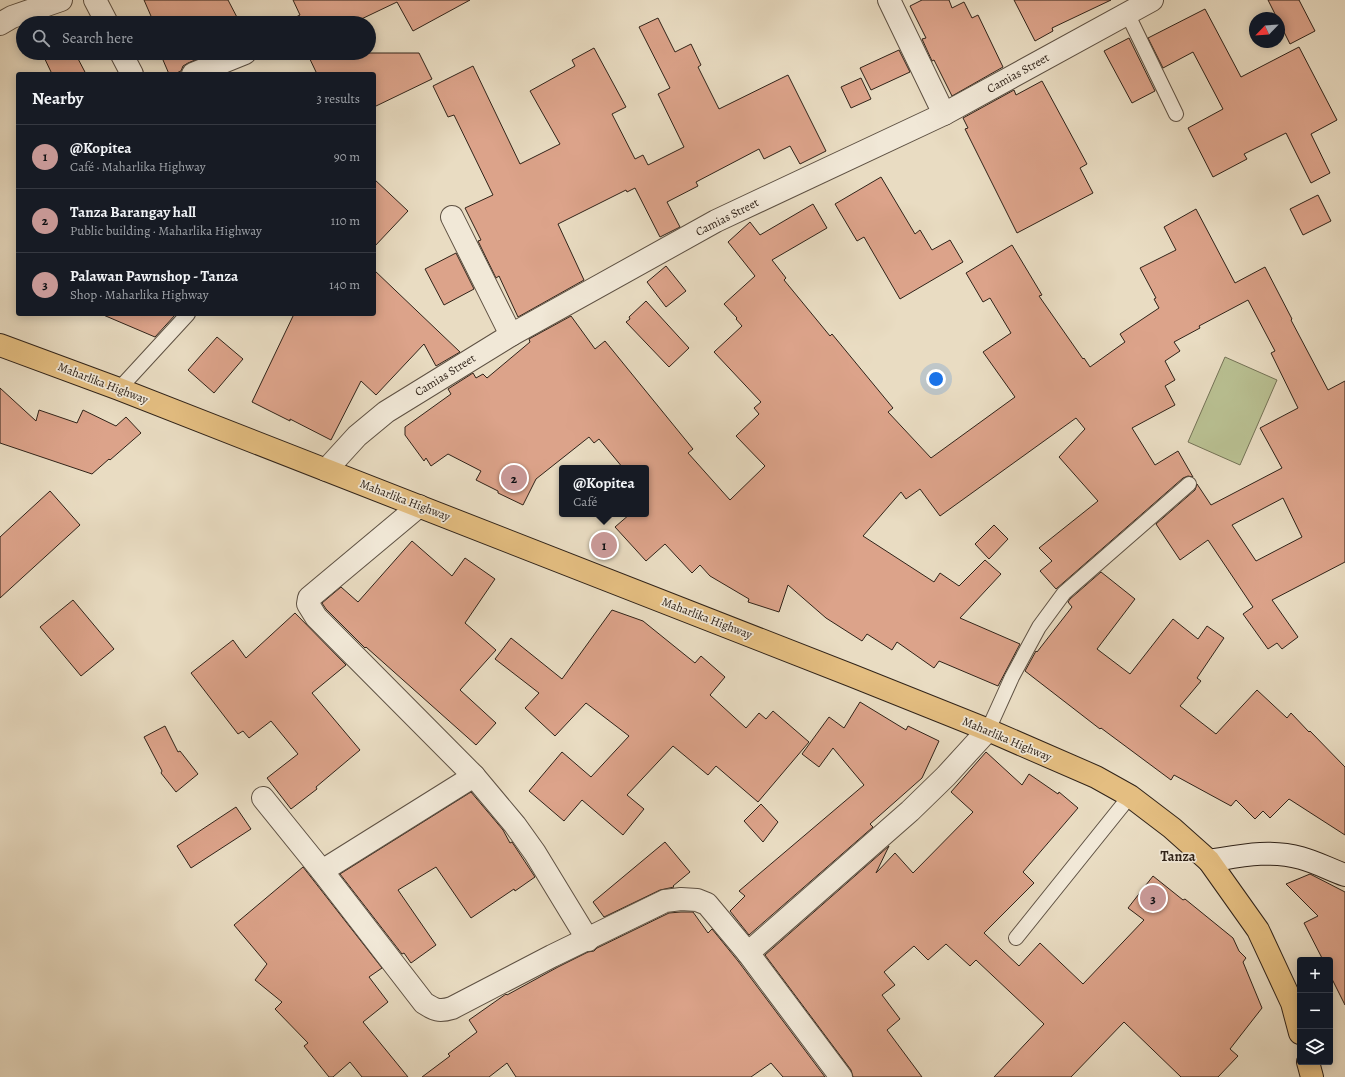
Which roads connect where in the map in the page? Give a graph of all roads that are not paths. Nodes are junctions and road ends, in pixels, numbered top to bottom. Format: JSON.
{"nodes":[{"id":1,"x":61,"y":0,"type":"edge"},
{"id":2,"x":95,"y":0,"type":"edge"},
{"id":3,"x":889,"y":0,"type":"edge"},
{"id":4,"x":1152,"y":0,"type":"edge"},
{"id":5,"x":1128,"y":14,"type":"junction"},
{"id":6,"x":103,"y":16,"type":"edge"},
{"id":7,"x":0,"y":24,"type":"edge"},
{"id":8,"x":125,"y":60,"type":"edge"},
{"id":9,"x":228,"y":60,"type":"edge"},
{"id":10,"x":131,"y":72,"type":"edge"},
{"id":11,"x":198,"y":72,"type":"edge"},
{"id":12,"x":944,"y":114,"type":"junction"},
{"id":13,"x":1176,"y":114,"type":"dead end"},
{"id":14,"x":452,"y":217,"type":"dead end"},
{"id":15,"x":186,"y":316,"type":"edge"},
{"id":16,"x":511,"y":335,"type":"junction"},
{"id":17,"x":0,"y":345,"type":"edge"},
{"id":18,"x":119,"y":389,"type":"junction"},
{"id":19,"x":326,"y":470,"type":"junction"},
{"id":20,"x":1189,"y":484,"type":"dead end"},
{"id":21,"x":419,"y":506,"type":"junction"},
{"id":22,"x":988,"y":730,"type":"junction"},
{"id":23,"x":474,"y":776,"type":"junction"},
{"id":24,"x":1130,"y":796,"type":"junction"},
{"id":25,"x":263,"y":798,"type":"dead end"},
{"id":26,"x":1208,"y":861,"type":"junction"},
{"id":27,"x":322,"y":871,"type":"junction"},
{"id":28,"x":1345,"y":875,"type":"edge"},
{"id":29,"x":1016,"y":938,"type":"dead end"},
{"id":30,"x":588,"y":940,"type":"junction"},
{"id":31,"x":748,"y":953,"type":"junction"},
{"id":32,"x":1299,"y":1029,"type":"edge"},
{"id":33,"x":1309,"y":1065,"type":"edge"},
{"id":34,"x":841,"y":1077,"type":"edge"},
{"id":35,"x":1312,"y":1077,"type":"edge"}],
"edges":[{"from":1,"to":7,"type":"street"},
{"from":2,"to":6,"type":"street"},
{"from":3,"to":12,"type":"street"},
{"from":4,"to":5,"type":"street","name":"Camias Street"},
{"from":5,"to":12,"type":"street","name":"Camias Street"},
{"from":5,"to":13,"type":"lane"},
{"from":8,"to":10,"type":"street"},
{"from":9,"to":11,"type":"street"},
{"from":12,"to":16,"type":"street","name":"Camias Street"},
{"from":14,"to":16,"type":"street"},
{"from":15,"to":18,"type":"lane"},
{"from":16,"to":19,"type":"street","name":"Camias Street"},
{"from":17,"to":18,"type":"main road","name":"Maharlika Highway"},
{"from":18,"to":19,"type":"main road","name":"Maharlika Highway"},
{"from":19,"to":21,"type":"main road","name":"Maharlika Highway"},
{"from":20,"to":22,"type":"lane"},
{"from":21,"to":22,"type":"main road","name":"Maharlika Highway"},
{"from":21,"to":23,"type":"street"},
{"from":22,"to":24,"type":"main road","name":"Maharlika Highway"},
{"from":22,"to":31,"type":"street"},
{"from":23,"to":27,"type":"street"},
{"from":23,"to":30,"type":"street"},
{"from":24,"to":26,"type":"main road","name":"Maharlika Highway"},
{"from":24,"to":29,"type":"lane"},
{"from":25,"to":27,"type":"street"},
{"from":26,"to":28,"type":"street"},
{"from":26,"to":32,"type":"main road","name":"Maharlika Highway"},
{"from":27,"to":30,"type":"street"},
{"from":30,"to":31,"type":"street"},
{"from":31,"to":34,"type":"street"},
{"from":33,"to":35,"type":"main road"}]}
